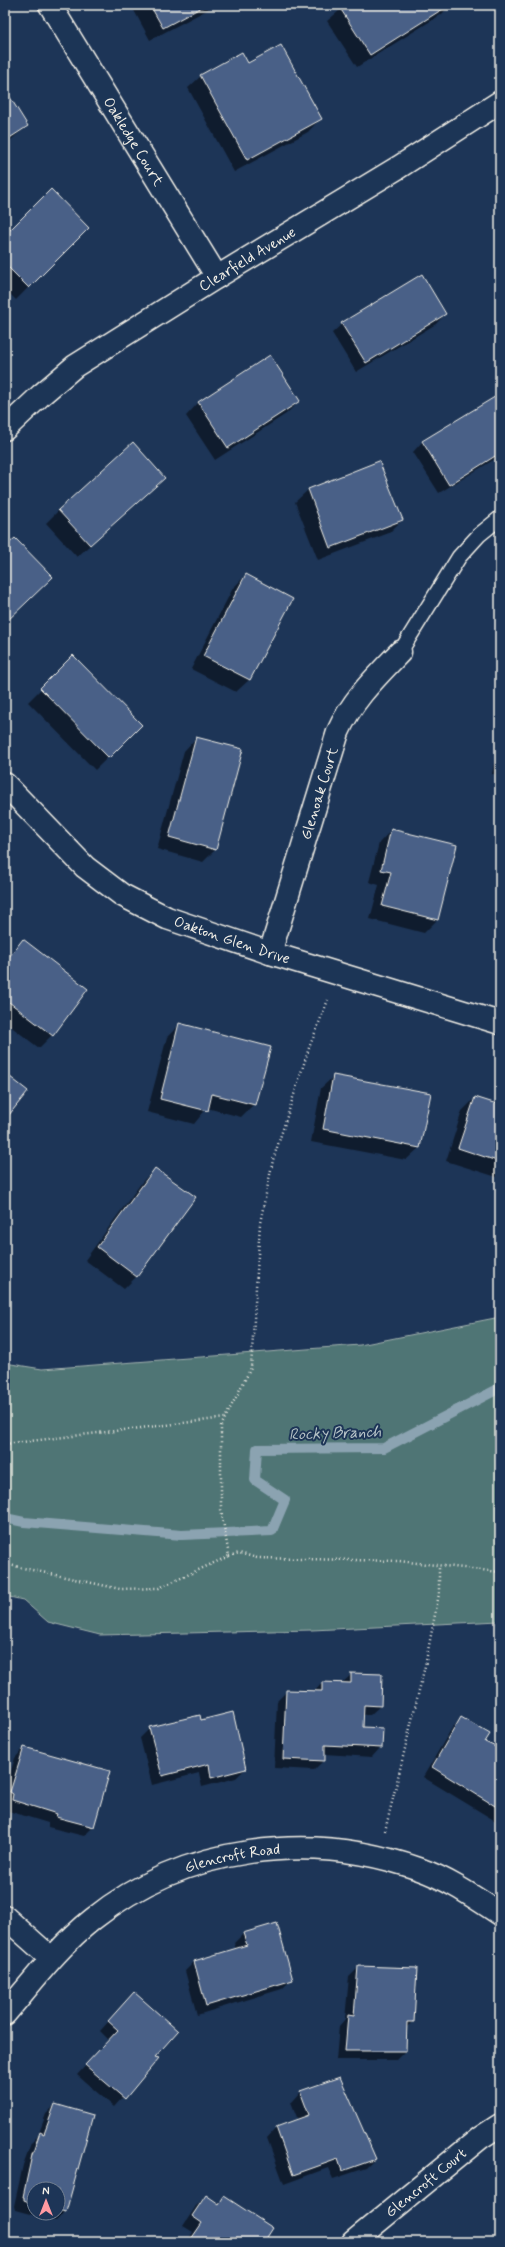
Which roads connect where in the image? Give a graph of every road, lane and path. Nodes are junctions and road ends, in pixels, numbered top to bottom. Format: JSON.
{"nodes":[{"id":1,"x":50,"y":5,"type":"edge"},
{"id":2,"x":500,"y":102,"type":"edge"},
{"id":3,"x":217,"y":277,"type":"junction"},
{"id":4,"x":5,"y":429,"type":"edge"},
{"id":5,"x":500,"y":518,"type":"edge"},
{"id":6,"x":400,"y":652,"type":"joint"},
{"id":7,"x":5,"y":784,"type":"edge"},
{"id":8,"x":270,"y":953,"type":"junction"},
{"id":9,"x":338,"y":974,"type":"junction"},
{"id":10,"x":500,"y":1023,"type":"edge"},
{"id":11,"x":225,"y":1418,"type":"junction"},
{"id":12,"x":5,"y":1444,"type":"edge"},
{"id":13,"x":228,"y":1555,"type":"junction"},
{"id":14,"x":5,"y":1564,"type":"edge"},
{"id":15,"x":439,"y":1566,"type":"junction"},
{"id":16,"x":500,"y":1572,"type":"edge"},
{"id":17,"x":379,"y":1857,"type":"junction"},
{"id":18,"x":500,"y":1914,"type":"edge"},
{"id":19,"x":5,"y":1917,"type":"edge"},
{"id":20,"x":51,"y":1958,"type":"junction"},
{"id":21,"x":5,"y":2014,"type":"edge"},
{"id":22,"x":500,"y":2125,"type":"edge"},
{"id":23,"x":353,"y":2242,"type":"edge"}],
"edges":[{"from":1,"to":3,"type":"street","name":"Oakledge Court"},
{"from":2,"to":3,"type":"street","name":"Clearfield Avenue"},
{"from":3,"to":4,"type":"street","name":"Clearfield Avenue"},
{"from":5,"to":6,"type":"lane"},
{"from":6,"to":8,"type":"street","name":"Glenoak Court"},
{"from":7,"to":8,"type":"street","name":"Oakton Glen Drive"},
{"from":8,"to":9,"type":"street","name":"Oakton Glen Drive"},
{"from":9,"to":10,"type":"street","name":"Oakton Glen Drive"},
{"from":9,"to":11,"type":"path"},
{"from":11,"to":12,"type":"path"},
{"from":11,"to":13,"type":"path"},
{"from":13,"to":14,"type":"path"},
{"from":13,"to":15,"type":"path"},
{"from":15,"to":16,"type":"path"},
{"from":15,"to":17,"type":"path"},
{"from":17,"to":18,"type":"street","name":"Glencroft Road"},
{"from":17,"to":20,"type":"street","name":"Glencroft Road"},
{"from":19,"to":20,"type":"street"},
{"from":20,"to":21,"type":"street","name":"Glencroft Road"},
{"from":22,"to":23,"type":"street","name":"Glencroft Court"}]}
